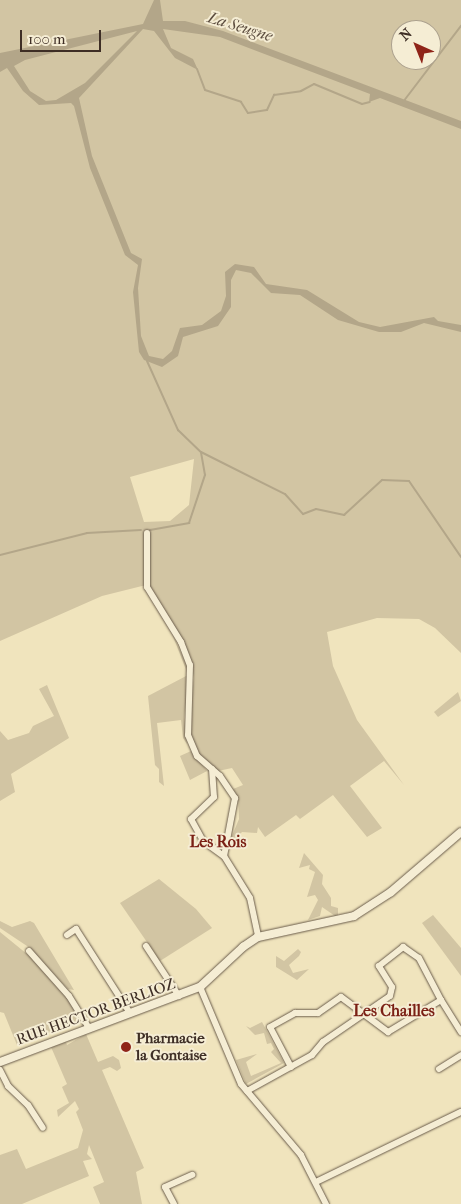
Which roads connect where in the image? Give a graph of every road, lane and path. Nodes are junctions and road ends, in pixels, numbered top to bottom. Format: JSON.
{"nodes":[{"id":1,"x":147,"y":533,"type":"dead end"},
{"id":2,"x":212,"y":769,"type":"junction"},
{"id":3,"x":461,"y":832,"type":"edge"},
{"id":4,"x":224,"y":856,"type":"junction"},
{"id":5,"x":66,"y":935,"type":"dead end"},
{"id":6,"x":258,"y":937,"type":"junction"},
{"id":7,"x":146,"y":946,"type":"dead end"},
{"id":8,"x":29,"y":951,"type":"dead end"},
{"id":9,"x":200,"y":987,"type":"junction"},
{"id":10,"x":179,"y":996,"type":"junction"},
{"id":11,"x":441,"y":1000,"type":"junction"},
{"id":12,"x":130,"y":1013,"type":"junction"},
{"id":13,"x":366,"y":1014,"type":"junction"},
{"id":14,"x":88,"y":1028,"type":"junction"},
{"id":15,"x":461,"y":1032,"type":"edge"},
{"id":16,"x":461,"y":1055,"type":"edge"},
{"id":17,"x":0,"y":1062,"type":"edge"},
{"id":18,"x":291,"y":1067,"type":"junction"},
{"id":19,"x":439,"y":1069,"type":"dead end"},
{"id":20,"x":0,"y":1070,"type":"edge"},
{"id":21,"x":246,"y":1091,"type":"junction"},
{"id":22,"x":461,"y":1112,"type":"edge"},
{"id":23,"x":43,"y":1128,"type":"dead end"},
{"id":24,"x":192,"y":1175,"type":"dead end"},
{"id":25,"x":318,"y":1181,"type":"junction"},
{"id":26,"x":174,"y":1204,"type":"edge"},
{"id":27,"x":326,"y":1204,"type":"edge"}],
"edges":[{"from":1,"to":2,"type":"street"},
{"from":2,"to":4,"type":"street"},
{"from":2,"to":4,"type":"street"},
{"from":3,"to":6,"type":"street"},
{"from":4,"to":6,"type":"street"},
{"from":5,"to":12,"type":"street"},
{"from":6,"to":9,"type":"street","name":"RUE HECTOR BERLIOZ"},
{"from":7,"to":10,"type":"street"},
{"from":8,"to":14,"type":"street"},
{"from":9,"to":10,"type":"street","name":"RUE HECTOR BERLIOZ"},
{"from":9,"to":21,"type":"street"},
{"from":10,"to":12,"type":"street","name":"RUE HECTOR BERLIOZ"},
{"from":11,"to":13,"type":"street"},
{"from":11,"to":13,"type":"street"},
{"from":11,"to":15,"type":"street"},
{"from":12,"to":14,"type":"street","name":"RUE HECTOR BERLIOZ"},
{"from":13,"to":18,"type":"street"},
{"from":13,"to":18,"type":"street"},
{"from":14,"to":17,"type":"street","name":"RUE HECTOR BERLIOZ"},
{"from":16,"to":19,"type":"street"},
{"from":18,"to":21,"type":"street"},
{"from":20,"to":23,"type":"street"},
{"from":21,"to":25,"type":"street"},
{"from":22,"to":25,"type":"street"},
{"from":24,"to":26,"type":"street"},
{"from":25,"to":27,"type":"street"}]}
